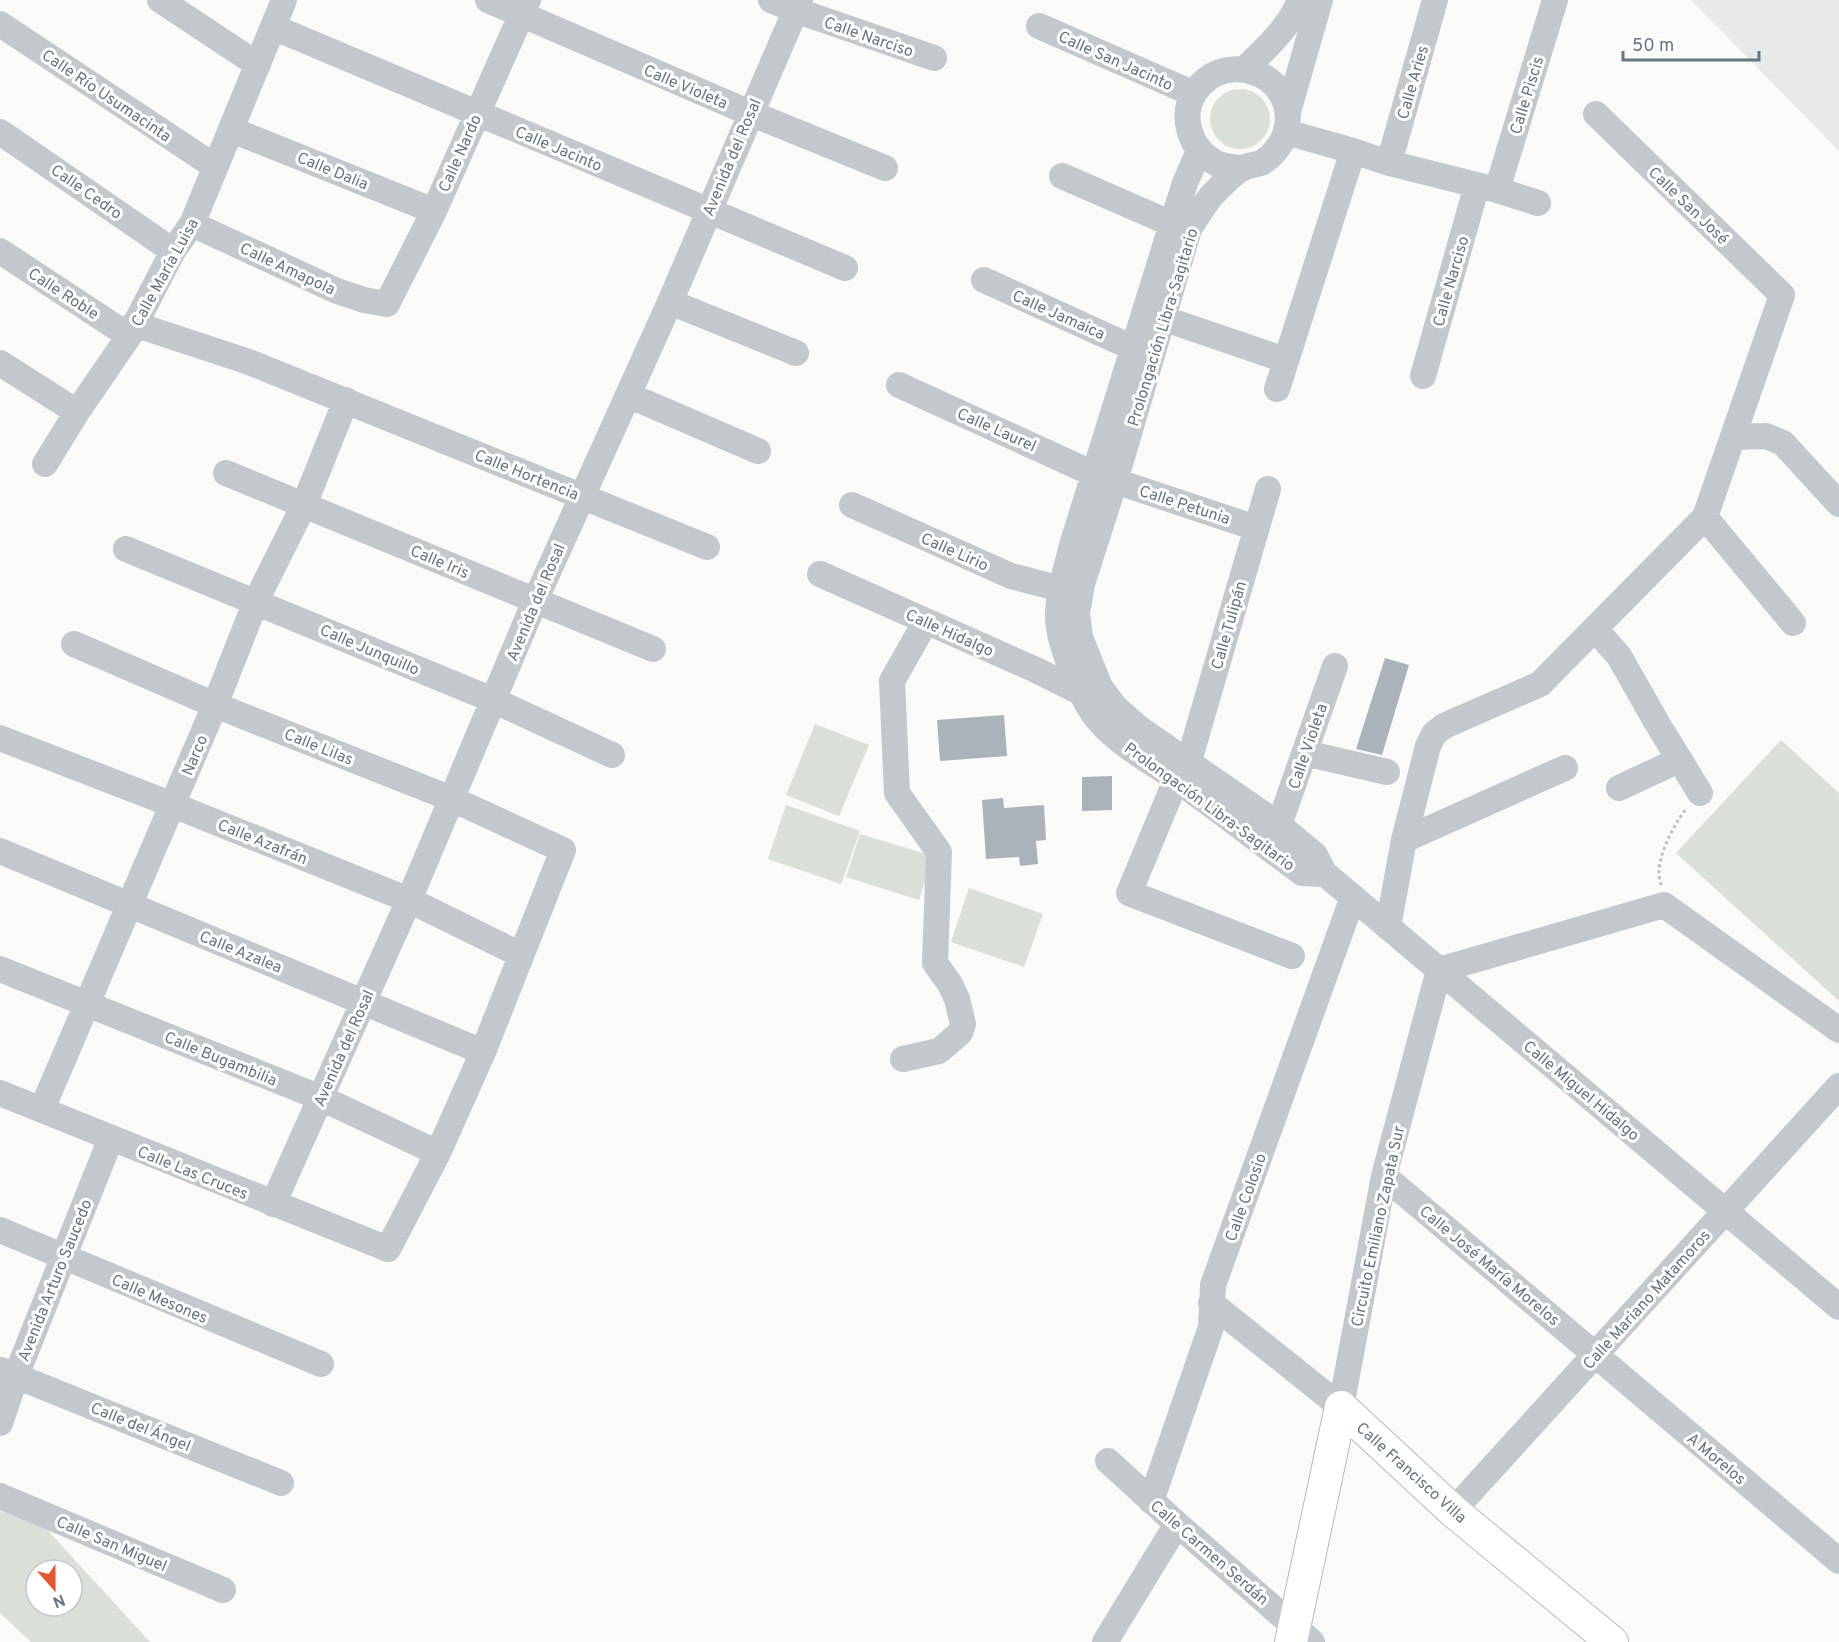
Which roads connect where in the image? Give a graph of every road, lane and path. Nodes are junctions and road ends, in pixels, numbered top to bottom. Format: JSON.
{"nodes":[{"id":1,"x":160,"y":0,"type":"edge"},
{"id":2,"x":284,"y":0,"type":"edge"},
{"id":3,"x":488,"y":0,"type":"edge"},
{"id":4,"x":771,"y":0,"type":"edge"},
{"id":5,"x":1300,"y":0,"type":"edge"},
{"id":6,"x":1320,"y":0,"type":"edge"},
{"id":7,"x":1435,"y":0,"type":"edge"},
{"id":8,"x":1555,"y":0,"type":"edge"},
{"id":9,"x":797,"y":5,"type":"edge"},
{"id":10,"x":525,"y":7,"type":"edge"},
{"id":11,"x":0,"y":24,"type":"edge"},
{"id":12,"x":1039,"y":26,"type":"dead end"},
{"id":13,"x":273,"y":27,"type":"junction"},
{"id":14,"x":934,"y":58,"type":"dead end"},
{"id":15,"x":258,"y":65,"type":"junction"},
{"id":16,"x":1245,"y":69,"type":"junction"},
{"id":17,"x":1194,"y":94,"type":"junction"},
{"id":18,"x":477,"y":113,"type":"junction"},
{"id":19,"x":750,"y":113,"type":"junction"},
{"id":20,"x":1596,"y":114,"type":"dead end"},
{"id":21,"x":1287,"y":122,"type":"junction"},
{"id":22,"x":232,"y":130,"type":"junction"},
{"id":23,"x":0,"y":132,"type":"edge"},
{"id":24,"x":1200,"y":151,"type":"junction"},
{"id":25,"x":1353,"y":151,"type":"junction"},
{"id":26,"x":1389,"y":163,"type":"junction"},
{"id":27,"x":214,"y":166,"type":"junction"},
{"id":28,"x":885,"y":168,"type":"dead end"},
{"id":29,"x":1242,"y":168,"type":"junction"},
{"id":30,"x":1062,"y":176,"type":"dead end"},
{"id":31,"x":1487,"y":188,"type":"junction"},
{"id":32,"x":1538,"y":203,"type":"dead end"},
{"id":33,"x":434,"y":211,"type":"junction"},
{"id":34,"x":708,"y":211,"type":"junction"},
{"id":35,"x":192,"y":224,"type":"junction"},
{"id":36,"x":1180,"y":227,"type":"junction"},
{"id":37,"x":0,"y":251,"type":"edge"},
{"id":38,"x":173,"y":251,"type":"junction"},
{"id":39,"x":845,"y":268,"type":"dead end"},
{"id":40,"x":984,"y":280,"type":"dead end"},
{"id":41,"x":670,"y":302,"type":"junction"},
{"id":42,"x":387,"y":304,"type":"joint"},
{"id":43,"x":1162,"y":318,"type":"junction"},
{"id":44,"x":132,"y":330,"type":"junction"},
{"id":45,"x":1133,"y":348,"type":"junction"},
{"id":46,"x":796,"y":353,"type":"dead end"},
{"id":47,"x":1286,"y":360,"type":"junction"},
{"id":48,"x":0,"y":363,"type":"edge"},
{"id":49,"x":1423,"y":376,"type":"dead end"},
{"id":50,"x":899,"y":385,"type":"dead end"},
{"id":51,"x":1277,"y":389,"type":"dead end"},
{"id":52,"x":628,"y":395,"type":"junction"},
{"id":53,"x":346,"y":400,"type":"junction"},
{"id":54,"x":77,"y":411,"type":"junction"},
{"id":55,"x":1733,"y":437,"type":"junction"},
{"id":56,"x":758,"y":451,"type":"dead end"},
{"id":57,"x":45,"y":464,"type":"dead end"},
{"id":58,"x":226,"y":474,"type":"dead end"},
{"id":59,"x":1105,"y":477,"type":"junction"},
{"id":60,"x":1268,"y":489,"type":"dead end"},
{"id":61,"x":581,"y":496,"type":"junction"},
{"id":62,"x":1839,"y":504,"type":"edge"},
{"id":63,"x":304,"y":505,"type":"junction"},
{"id":64,"x":852,"y":505,"type":"dead end"},
{"id":65,"x":1705,"y":517,"type":"junction"},
{"id":66,"x":1256,"y":528,"type":"junction"},
{"id":67,"x":708,"y":548,"type":"dead end"},
{"id":68,"x":126,"y":549,"type":"dead end"},
{"id":69,"x":820,"y":574,"type":"dead end"},
{"id":70,"x":1061,"y":589,"type":"junction"},
{"id":71,"x":535,"y":601,"type":"junction"},
{"id":72,"x":256,"y":602,"type":"junction"},
{"id":73,"x":926,"y":621,"type":"junction"},
{"id":74,"x":1792,"y":623,"type":"dead end"},
{"id":75,"x":1595,"y":628,"type":"junction"},
{"id":76,"x":74,"y":644,"type":"dead end"},
{"id":77,"x":653,"y":649,"type":"dead end"},
{"id":78,"x":1335,"y":666,"type":"dead end"},
{"id":79,"x":1080,"y":692,"type":"junction"},
{"id":80,"x":493,"y":700,"type":"junction"},
{"id":81,"x":215,"y":705,"type":"junction"},
{"id":82,"x":0,"y":738,"type":"edge"},
{"id":83,"x":1305,"y":753,"type":"junction"},
{"id":84,"x":612,"y":755,"type":"dead end"},
{"id":85,"x":1679,"y":760,"type":"junction"},
{"id":86,"x":1565,"y":768,"type":"dead end"},
{"id":87,"x":1183,"y":770,"type":"junction"},
{"id":88,"x":1387,"y":772,"type":"dead end"},
{"id":89,"x":1619,"y":788,"type":"dead end"},
{"id":90,"x":1700,"y":793,"type":"joint"},
{"id":91,"x":452,"y":799,"type":"junction"},
{"id":92,"x":173,"y":805,"type":"junction"},
{"id":93,"x":1279,"y":825,"type":"junction"},
{"id":94,"x":1404,"y":840,"type":"junction"},
{"id":95,"x":0,"y":851,"type":"edge"},
{"id":96,"x":1325,"y":873,"type":"junction"},
{"id":97,"x":1353,"y":897,"type":"junction"},
{"id":98,"x":409,"y":900,"type":"junction"},
{"id":99,"x":128,"y":905,"type":"junction"},
{"id":100,"x":1664,"y":905,"type":"junction"},
{"id":101,"x":1388,"y":927,"type":"junction"},
{"id":102,"x":521,"y":955,"type":"junction"},
{"id":103,"x":1292,"y":956,"type":"dead end"},
{"id":104,"x":0,"y":969,"type":"edge"},
{"id":105,"x":1439,"y":970,"type":"junction"},
{"id":106,"x":363,"y":1001,"type":"junction"},
{"id":107,"x":86,"y":1004,"type":"junction"},
{"id":108,"x":1839,"y":1030,"type":"edge"},
{"id":109,"x":483,"y":1052,"type":"junction"},
{"id":110,"x":903,"y":1059,"type":"dead end"},
{"id":111,"x":1839,"y":1086,"type":"edge"},
{"id":112,"x":0,"y":1093,"type":"edge"},
{"id":113,"x":321,"y":1098,"type":"junction"},
{"id":114,"x":42,"y":1109,"type":"junction"},
{"id":115,"x":111,"y":1138,"type":"junction"},
{"id":116,"x":438,"y":1153,"type":"junction"},
{"id":117,"x":1384,"y":1176,"type":"junction"},
{"id":118,"x":273,"y":1204,"type":"junction"},
{"id":119,"x":1726,"y":1210,"type":"junction"},
{"id":120,"x":0,"y":1230,"type":"edge"},
{"id":121,"x":63,"y":1257,"type":"junction"},
{"id":122,"x":1211,"y":1303,"type":"junction"},
{"id":123,"x":1839,"y":1307,"type":"edge"},
{"id":124,"x":1596,"y":1354,"type":"junction"},
{"id":125,"x":321,"y":1364,"type":"dead end"},
{"id":126,"x":8,"y":1373,"type":"edge"},
{"id":127,"x":1341,"y":1407,"type":"junction"},
{"id":128,"x":0,"y":1423,"type":"edge"},
{"id":129,"x":1108,"y":1461,"type":"dead end"},
{"id":130,"x":281,"y":1483,"type":"dead end"},
{"id":131,"x":0,"y":1496,"type":"edge"},
{"id":132,"x":1152,"y":1501,"type":"junction"},
{"id":133,"x":1453,"y":1511,"type":"junction"},
{"id":134,"x":1177,"y":1524,"type":"junction"},
{"id":135,"x":1839,"y":1561,"type":"edge"},
{"id":136,"x":224,"y":1590,"type":"dead end"},
{"id":137,"x":1299,"y":1637,"type":"edge"},
{"id":138,"x":1105,"y":1642,"type":"edge"},
{"id":139,"x":1612,"y":1642,"type":"edge"}],
"edges":[{"from":1,"to":15,"type":"street"},
{"from":2,"to":13,"type":"street","name":"Calle María Luisa"},
{"from":3,"to":10,"type":"street","name":"Calle Violeta"},
{"from":4,"to":9,"type":"street","name":"Calle Narciso"},
{"from":5,"to":16,"type":"street"},
{"from":6,"to":21,"type":"street"},
{"from":7,"to":26,"type":"street","name":"Calle Aries"},
{"from":8,"to":31,"type":"street","name":"Calle Piscis"},
{"from":9,"to":14,"type":"street","name":"Calle Narciso"},
{"from":9,"to":19,"type":"street","name":"Avenida del Rosal"},
{"from":10,"to":18,"type":"street","name":"Calle Nardo"},
{"from":10,"to":19,"type":"street","name":"Calle Violeta"},
{"from":11,"to":27,"type":"street","name":"Calle Río Usumacinta"},
{"from":12,"to":17,"type":"street","name":"Calle San Jacinto"},
{"from":13,"to":15,"type":"street","name":"Calle María Luisa"},
{"from":13,"to":18,"type":"street","name":"Calle Jacinto"},
{"from":15,"to":22,"type":"street","name":"Calle María Luisa"},
{"from":16,"to":17,"type":"street"},
{"from":16,"to":21,"type":"street"},
{"from":17,"to":24,"type":"street"},
{"from":18,"to":33,"type":"street","name":"Calle Nardo"},
{"from":18,"to":34,"type":"street","name":"Calle Jacinto"},
{"from":19,"to":28,"type":"street","name":"Calle Violeta"},
{"from":19,"to":34,"type":"street","name":"Avenida del Rosal"},
{"from":20,"to":55,"type":"street","name":"Calle San José"},
{"from":21,"to":25,"type":"street"},
{"from":21,"to":29,"type":"street"},
{"from":22,"to":27,"type":"street","name":"Calle María Luisa"},
{"from":22,"to":33,"type":"street","name":"Calle Dalia"},
{"from":23,"to":38,"type":"street","name":"Calle Cedro"},
{"from":24,"to":29,"type":"street"},
{"from":24,"to":36,"type":"street","name":"Prolongación Libra-Sagitario"},
{"from":25,"to":26,"type":"street"},
{"from":25,"to":47,"type":"street"},
{"from":26,"to":31,"type":"street"},
{"from":27,"to":35,"type":"street","name":"Calle María Luisa"},
{"from":29,"to":36,"type":"street","name":"Prolongación Libra-Sagitario"},
{"from":30,"to":36,"type":"street"},
{"from":31,"to":32,"type":"street"},
{"from":31,"to":49,"type":"street","name":"Calle Narciso"},
{"from":33,"to":42,"type":"street","name":"Calle Nardo"},
{"from":34,"to":39,"type":"street","name":"Calle Jacinto"},
{"from":34,"to":41,"type":"street","name":"Avenida del Rosal"},
{"from":35,"to":38,"type":"street","name":"Calle María Luisa"},
{"from":35,"to":42,"type":"street","name":"Calle Amapola"},
{"from":36,"to":43,"type":"street","name":"Prolongación Libra-Sagitario"},
{"from":36,"to":45,"type":"street","name":"Prolongación Libra-Sagitario"},
{"from":37,"to":44,"type":"street","name":"Calle Roble"},
{"from":38,"to":44,"type":"street","name":"Calle María Luisa"},
{"from":40,"to":45,"type":"street","name":"Calle Jamaica"},
{"from":41,"to":46,"type":"street"},
{"from":41,"to":52,"type":"street","name":"Avenida del Rosal"},
{"from":43,"to":47,"type":"street"},
{"from":43,"to":59,"type":"street","name":"Prolongación Libra-Sagitario"},
{"from":44,"to":53,"type":"street"},
{"from":44,"to":54,"type":"street","name":"Calle María Luisa"},
{"from":45,"to":59,"type":"street","name":"Prolongación Libra-Sagitario"},
{"from":47,"to":51,"type":"street"},
{"from":48,"to":54,"type":"street"},
{"from":50,"to":59,"type":"street","name":"Calle Laurel"},
{"from":52,"to":56,"type":"street"},
{"from":52,"to":61,"type":"street","name":"Avenida del Rosal"},
{"from":53,"to":61,"type":"street","name":"Calle Hortencia"},
{"from":53,"to":63,"type":"street","name":"Narco"},
{"from":54,"to":57,"type":"street","name":"Calle María Luisa"},
{"from":55,"to":62,"type":"street"},
{"from":55,"to":65,"type":"street"},
{"from":58,"to":63,"type":"street","name":"Calle Iris"},
{"from":59,"to":66,"type":"street","name":"Calle Petunia"},
{"from":59,"to":70,"type":"street","name":"Prolongación Libra-Sagitario"},
{"from":59,"to":87,"type":"street","name":"Prolongación Libra-Sagitario"},
{"from":60,"to":66,"type":"street","name":"Calle Tulipán"},
{"from":61,"to":67,"type":"street","name":"Calle Hortencia"},
{"from":61,"to":71,"type":"street","name":"Avenida del Rosal"},
{"from":63,"to":71,"type":"street","name":"Calle Iris"},
{"from":63,"to":72,"type":"street","name":"Narco"},
{"from":64,"to":70,"type":"street","name":"Calle Lirio"},
{"from":65,"to":74,"type":"street"},
{"from":65,"to":75,"type":"street"},
{"from":66,"to":87,"type":"street","name":"Calle Tulipán"},
{"from":68,"to":72,"type":"street","name":"Calle Junquillo"},
{"from":69,"to":73,"type":"street","name":"Calle Hidalgo"},
{"from":70,"to":79,"type":"street","name":"Prolongación Libra-Sagitario"},
{"from":71,"to":77,"type":"street","name":"Calle Iris"},
{"from":71,"to":80,"type":"street","name":"Avenida del Rosal"},
{"from":72,"to":80,"type":"street","name":"Calle Junquillo"},
{"from":72,"to":81,"type":"street","name":"Narco"},
{"from":73,"to":79,"type":"street","name":"Calle Hidalgo"},
{"from":73,"to":110,"type":"street"},
{"from":75,"to":85,"type":"street"},
{"from":75,"to":94,"type":"street"},
{"from":76,"to":81,"type":"street","name":"Calle Lilas"},
{"from":78,"to":83,"type":"street","name":"Calle Violeta"},
{"from":79,"to":87,"type":"street","name":"Prolongación Libra-Sagitario"},
{"from":80,"to":84,"type":"street","name":"Calle Junquillo"},
{"from":80,"to":91,"type":"street","name":"Avenida del Rosal"},
{"from":81,"to":91,"type":"street","name":"Calle Lilas"},
{"from":81,"to":92,"type":"street","name":"Narco"},
{"from":82,"to":92,"type":"street","name":"Calle Azafrán"},
{"from":83,"to":88,"type":"street"},
{"from":83,"to":93,"type":"street","name":"Calle Violeta"},
{"from":85,"to":89,"type":"street"},
{"from":85,"to":90,"type":"street"},
{"from":86,"to":94,"type":"street"},
{"from":87,"to":93,"type":"street","name":"Prolongación Libra-Sagitario"},
{"from":87,"to":96,"type":"street","name":"Prolongación Libra-Sagitario"},
{"from":87,"to":103,"type":"street","name":"Calle Tulipán"},
{"from":90,"to":100,"type":"path"},
{"from":91,"to":98,"type":"street","name":"Avenida del Rosal"},
{"from":91,"to":102,"type":"street","name":"Calle Lilas"},
{"from":92,"to":98,"type":"street","name":"Calle Azafrán"},
{"from":92,"to":99,"type":"street","name":"Narco"},
{"from":93,"to":96,"type":"street","name":"Prolongación Libra-Sagitario"},
{"from":94,"to":101,"type":"street"},
{"from":95,"to":99,"type":"street","name":"Calle Azalea"},
{"from":96,"to":97,"type":"street","name":"Calle Miguel Hidalgo"},
{"from":97,"to":101,"type":"street","name":"Calle Miguel Hidalgo"},
{"from":97,"to":122,"type":"street","name":"Calle Colosio"},
{"from":98,"to":102,"type":"street","name":"Calle Azafrán"},
{"from":98,"to":106,"type":"street","name":"Avenida del Rosal"},
{"from":99,"to":106,"type":"street","name":"Calle Azalea"},
{"from":99,"to":107,"type":"street","name":"Narco"},
{"from":100,"to":105,"type":"street"},
{"from":100,"to":108,"type":"street"},
{"from":101,"to":105,"type":"street","name":"Calle Miguel Hidalgo"},
{"from":102,"to":109,"type":"street"},
{"from":104,"to":107,"type":"street","name":"Calle Bugambilia"},
{"from":105,"to":117,"type":"street","name":"Circuito Emiliano Zapata Sur"},
{"from":105,"to":119,"type":"street","name":"Calle Miguel Hidalgo"},
{"from":106,"to":109,"type":"street","name":"Calle Azalea"},
{"from":106,"to":113,"type":"street","name":"Avenida del Rosal"},
{"from":107,"to":113,"type":"street","name":"Calle Bugambilia"},
{"from":107,"to":114,"type":"street","name":"Narco"},
{"from":109,"to":116,"type":"street"},
{"from":111,"to":119,"type":"street","name":"Calle Mariano Matamoros"},
{"from":112,"to":114,"type":"street","name":"Calle Las Cruces"},
{"from":113,"to":116,"type":"street","name":"Calle Bugambilia"},
{"from":113,"to":118,"type":"street","name":"Avenida del Rosal"},
{"from":114,"to":115,"type":"street","name":"Calle Las Cruces"},
{"from":115,"to":118,"type":"street","name":"Calle Las Cruces"},
{"from":115,"to":121,"type":"street","name":"Avenida Arturo Saucedo"},
{"from":116,"to":118,"type":"street","name":"Calle Las Cruces"},
{"from":117,"to":124,"type":"street","name":"Calle José María Morelos"},
{"from":117,"to":127,"type":"street","name":"Circuito Emiliano Zapata Sur"},
{"from":119,"to":123,"type":"street","name":"Calle Miguel Hidalgo"},
{"from":119,"to":124,"type":"street","name":"Calle Mariano Matamoros"},
{"from":120,"to":121,"type":"street","name":"Calle Mesones"},
{"from":121,"to":125,"type":"street","name":"Calle Mesones"},
{"from":121,"to":126,"type":"street","name":"Avenida Arturo Saucedo"},
{"from":122,"to":127,"type":"street","name":"Calle Francisco Villa"},
{"from":122,"to":132,"type":"street","name":"Calle Colosio"},
{"from":124,"to":133,"type":"street","name":"Calle Mariano Matamoros"},
{"from":124,"to":135,"type":"street","name":"A Morelos"},
{"from":126,"to":128,"type":"street","name":"Avenida Arturo Saucedo"},
{"from":126,"to":130,"type":"street","name":"Calle del Ángel"},
{"from":127,"to":133,"type":"main road","name":"Calle Francisco Villa"},
{"from":127,"to":137,"type":"main road","name":"Circuito Emiliano Zapata Sur"},
{"from":129,"to":132,"type":"street","name":"Calle Carmen Serdán"},
{"from":131,"to":136,"type":"street","name":"Calle San Miguel"},
{"from":132,"to":134,"type":"street","name":"Calle Carmen Serdán"},
{"from":133,"to":139,"type":"main road","name":"Calle Francisco Villa"},
{"from":134,"to":137,"type":"street","name":"Calle Carmen Serdán"},
{"from":134,"to":138,"type":"street"}]}
